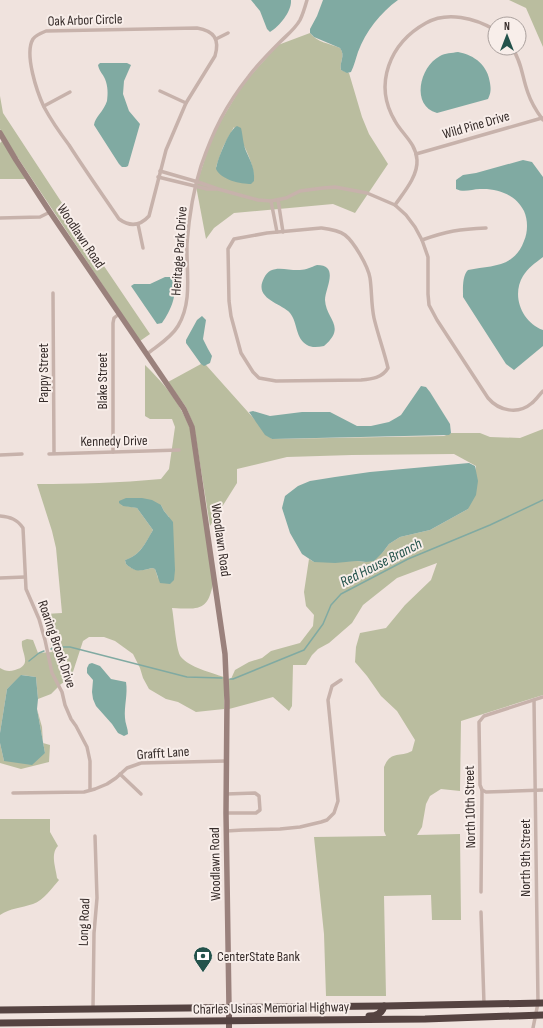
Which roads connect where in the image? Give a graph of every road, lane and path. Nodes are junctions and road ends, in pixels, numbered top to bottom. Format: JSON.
{"nodes":[{"id":1,"x":307,"y":0,"type":"edge"},
{"id":2,"x":487,"y":26,"type":"edge"},
{"id":3,"x":228,"y":33,"type":"dead end"},
{"id":4,"x":216,"y":39,"type":"junction"},
{"id":5,"x":518,"y":56,"type":"edge"},
{"id":6,"x":160,"y":91,"type":"dead end"},
{"id":7,"x":70,"y":92,"type":"dead end"},
{"id":8,"x":186,"y":103,"type":"junction"},
{"id":9,"x":44,"y":106,"type":"junction"},
{"id":10,"x":542,"y":119,"type":"edge"},
{"id":11,"x":0,"y":133,"type":"edge"},
{"id":12,"x":416,"y":154,"type":"junction"},
{"id":13,"x":160,"y":171,"type":"junction"},
{"id":14,"x":158,"y":177,"type":"junction"},
{"id":15,"x":198,"y":182,"type":"junction"},
{"id":16,"x":196,"y":186,"type":"junction"},
{"id":17,"x":218,"y":189,"type":"junction"},
{"id":18,"x":278,"y":200,"type":"junction"},
{"id":19,"x":271,"y":201,"type":"junction"},
{"id":20,"x":395,"y":205,"type":"junction"},
{"id":21,"x":50,"y":212,"type":"junction"},
{"id":22,"x":0,"y":218,"type":"edge"},
{"id":23,"x":138,"y":224,"type":"junction"},
{"id":24,"x":486,"y":228,"type":"dead end"},
{"id":25,"x":277,"y":232,"type":"junction"},
{"id":26,"x":283,"y":232,"type":"junction"},
{"id":27,"x":422,"y":240,"type":"junction"},
{"id":28,"x":143,"y":248,"type":"dead end"},
{"id":29,"x":53,"y":293,"type":"dead end"},
{"id":30,"x":119,"y":314,"type":"junction"},
{"id":31,"x":147,"y":354,"type":"junction"},
{"id":32,"x":543,"y":392,"type":"edge"},
{"id":33,"x":179,"y":450,"type":"dead end"},
{"id":34,"x":113,"y":452,"type":"junction"},
{"id":35,"x":54,"y":453,"type":"junction"},
{"id":36,"x":22,"y":454,"type":"dead end"},
{"id":37,"x":49,"y":454,"type":"dead end"},
{"id":38,"x":0,"y":455,"type":"edge"},
{"id":39,"x":0,"y":516,"type":"edge"},
{"id":40,"x":25,"y":577,"type":"junction"},
{"id":41,"x":0,"y":578,"type":"edge"},
{"id":42,"x":341,"y":680,"type":"dead end"},
{"id":43,"x":543,"y":697,"type":"edge"},
{"id":44,"x":534,"y":700,"type":"junction"},
{"id":45,"x":226,"y":761,"type":"junction"},
{"id":46,"x":120,"y":774,"type":"junction"},
{"id":47,"x":90,"y":790,"type":"junction"},
{"id":48,"x":482,"y":790,"type":"junction"},
{"id":49,"x":536,"y":790,"type":"junction"},
{"id":50,"x":543,"y":790,"type":"edge"},
{"id":51,"x":13,"y":793,"type":"dead end"},
{"id":52,"x":141,"y":794,"type":"dead end"},
{"id":53,"x":226,"y":794,"type":"junction"},
{"id":54,"x":226,"y":813,"type":"junction"},
{"id":55,"x":226,"y":831,"type":"junction"},
{"id":56,"x":95,"y":836,"type":"dead end"},
{"id":57,"x":481,"y":892,"type":"dead end"},
{"id":58,"x":481,"y":912,"type":"dead end"},
{"id":59,"x":540,"y":1003,"type":"edge"},
{"id":60,"x":484,"y":1004,"type":"junction"},
{"id":61,"x":384,"y":1006,"type":"junction"},
{"id":62,"x":229,"y":1007,"type":"junction"},
{"id":63,"x":0,"y":1010,"type":"edge"},
{"id":64,"x":93,"y":1010,"type":"junction"},
{"id":65,"x":535,"y":1015,"type":"junction"},
{"id":66,"x":543,"y":1015,"type":"edge"},
{"id":67,"x":287,"y":1020,"type":"junction"},
{"id":68,"x":0,"y":1023,"type":"edge"},
{"id":69,"x":230,"y":1025,"type":"edge"},
{"id":70,"x":533,"y":1028,"type":"edge"}],
"edges":[{"from":1,"to":15,"type":"street","name":"Heritage Park Drive"},
{"from":2,"to":12,"type":"street"},
{"from":3,"to":4,"type":"street"},
{"from":4,"to":8,"type":"street"},
{"from":4,"to":9,"type":"street","name":"Oak Arbor Circle"},
{"from":5,"to":10,"type":"street"},
{"from":6,"to":8,"type":"street"},
{"from":7,"to":9,"type":"street"},
{"from":8,"to":13,"type":"street"},
{"from":9,"to":23,"type":"street","name":"Oak Arbor Circle"},
{"from":10,"to":12,"type":"street","name":"Wild Pine Drive"},
{"from":11,"to":21,"type":"street","name":"Woodlawn Road"},
{"from":12,"to":20,"type":"street"},
{"from":13,"to":14,"type":"street"},
{"from":13,"to":15,"type":"street"},
{"from":14,"to":16,"type":"street"},
{"from":14,"to":23,"type":"street"},
{"from":15,"to":16,"type":"street","name":"Heritage Park Drive"},
{"from":15,"to":17,"type":"street"},
{"from":16,"to":17,"type":"street"},
{"from":16,"to":31,"type":"street","name":"Heritage Park Drive"},
{"from":17,"to":19,"type":"street"},
{"from":18,"to":19,"type":"street"},
{"from":18,"to":20,"type":"street"},
{"from":18,"to":26,"type":"street"},
{"from":19,"to":25,"type":"street"},
{"from":20,"to":27,"type":"street"},
{"from":21,"to":22,"type":"street"},
{"from":21,"to":30,"type":"street","name":"Woodlawn Road"},
{"from":23,"to":28,"type":"street"},
{"from":24,"to":27,"type":"street"},
{"from":25,"to":26,"type":"street"},
{"from":25,"to":26,"type":"street"},
{"from":27,"to":32,"type":"street"},
{"from":29,"to":35,"type":"street","name":"Pappy Street"},
{"from":30,"to":31,"type":"street","name":"Woodlawn Road"},
{"from":30,"to":34,"type":"street","name":"Blake Street"},
{"from":31,"to":45,"type":"street","name":"Woodlawn Road"},
{"from":33,"to":34,"type":"street","name":"Kennedy Drive"},
{"from":34,"to":35,"type":"street","name":"Kennedy Drive"},
{"from":35,"to":37,"type":"street","name":"Kennedy Drive"},
{"from":36,"to":38,"type":"street"},
{"from":39,"to":40,"type":"street","name":"Roaring Brook Drive"},
{"from":40,"to":41,"type":"street"},
{"from":40,"to":47,"type":"street","name":"Roaring Brook Drive"},
{"from":42,"to":55,"type":"street"},
{"from":43,"to":44,"type":"street"},
{"from":44,"to":48,"type":"street","name":"North 10th Street"},
{"from":44,"to":49,"type":"street","name":"North 9th Street"},
{"from":45,"to":46,"type":"street","name":"Grafft Lane"},
{"from":45,"to":53,"type":"street","name":"Woodlawn Road"},
{"from":46,"to":47,"type":"street","name":"Grafft Lane"},
{"from":46,"to":52,"type":"street"},
{"from":47,"to":51,"type":"street","name":"Grafft Lane"},
{"from":48,"to":49,"type":"street"},
{"from":48,"to":57,"type":"street","name":"North 10th Street"},
{"from":49,"to":50,"type":"street"},
{"from":49,"to":59,"type":"street","name":"North 9th Street"},
{"from":53,"to":54,"type":"street","name":"Woodlawn Road"},
{"from":53,"to":54,"type":"street"},
{"from":54,"to":55,"type":"street","name":"Woodlawn Road"},
{"from":55,"to":62,"type":"street","name":"Woodlawn Road"},
{"from":56,"to":64,"type":"street","name":"Long Road"},
{"from":58,"to":60,"type":"street"},
{"from":59,"to":60,"type":"highway","name":"Charles Usinas Memorial Highway"},
{"from":59,"to":65,"type":"street","name":"North 9th Street"},
{"from":60,"to":61,"type":"highway","name":"Charles Usinas Memorial Highway"},
{"from":61,"to":62,"type":"highway","name":"Charles Usinas Memorial Highway"},
{"from":61,"to":67,"type":"highway"},
{"from":62,"to":64,"type":"highway","name":"Charles Usinas Memorial Highway"},
{"from":62,"to":69,"type":"main road"},
{"from":63,"to":64,"type":"highway","name":"Charles Usinas Memorial Highway"},
{"from":65,"to":66,"type":"highway","name":"Charles Usinas Memorial Highway"},
{"from":65,"to":67,"type":"highway","name":"Charles Usinas Memorial Highway"},
{"from":65,"to":70,"type":"street","name":"North 9th Street"},
{"from":67,"to":69,"type":"highway","name":"Charles Usinas Memorial Highway"},
{"from":68,"to":69,"type":"highway","name":"Charles Usinas Memorial Highway"}]}
